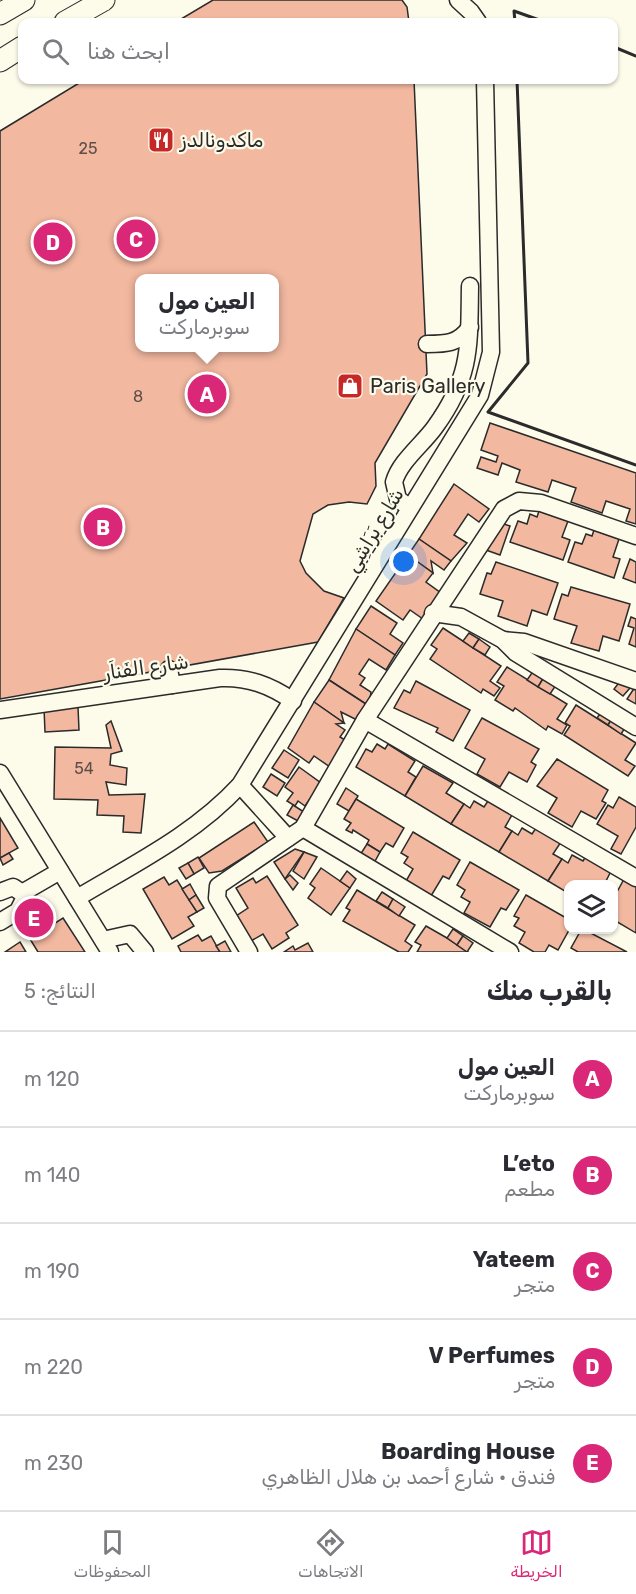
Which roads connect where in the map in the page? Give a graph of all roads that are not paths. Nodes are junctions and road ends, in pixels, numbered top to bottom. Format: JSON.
{"nodes":[{"id":1,"x":24,"y":0,"type":"edge"},
{"id":2,"x":104,"y":0,"type":"edge"},
{"id":3,"x":458,"y":0,"type":"edge"},
{"id":4,"x":0,"y":14,"type":"edge"},
{"id":5,"x":72,"y":18,"type":"edge"},
{"id":6,"x":475,"y":18,"type":"edge"},
{"id":7,"x":18,"y":50,"type":"edge"},
{"id":8,"x":0,"y":61,"type":"edge"},
{"id":9,"x":485,"y":84,"type":"edge"},
{"id":10,"x":470,"y":286,"type":"dead end"},
{"id":11,"x":470,"y":327,"type":"junction"},
{"id":12,"x":465,"y":371,"type":"junction"},
{"id":13,"x":410,"y":508,"type":"junction"},
{"id":14,"x":636,"y":536,"type":"edge"},
{"id":15,"x":446,"y":595,"type":"junction"},
{"id":16,"x":433,"y":614,"type":"junction"},
{"id":17,"x":461,"y":617,"type":"junction"},
{"id":18,"x":503,"y":640,"type":"junction"},
{"id":19,"x":636,"y":681,"type":"edge"},
{"id":20,"x":293,"y":700,"type":"junction"},
{"id":21,"x":0,"y":710,"type":"edge"},
{"id":22,"x":365,"y":720,"type":"junction"},
{"id":23,"x":636,"y":727,"type":"edge"},
{"id":24,"x":0,"y":773,"type":"edge"},
{"id":25,"x":240,"y":785,"type":"junction"},
{"id":26,"x":303,"y":828,"type":"junction"},
{"id":27,"x":288,"y":837,"type":"junction"},
{"id":28,"x":60,"y":871,"type":"junction"},
{"id":29,"x":636,"y":878,"type":"edge"},
{"id":30,"x":0,"y":892,"type":"edge"},
{"id":31,"x":22,"y":893,"type":"junction"},
{"id":32,"x":77,"y":898,"type":"junction"},
{"id":33,"x":0,"y":922,"type":"edge"},
{"id":34,"x":106,"y":946,"type":"edge"},
{"id":35,"x":145,"y":952,"type":"edge"},
{"id":36,"x":249,"y":952,"type":"edge"},
{"id":37,"x":510,"y":952,"type":"edge"}],
"edges":[{"from":1,"to":4,"type":"main road"},
{"from":2,"to":5,"type":"main road"},
{"from":3,"to":6,"type":"street"},
{"from":7,"to":8,"type":"main road"},
{"from":9,"to":13,"type":"street","name":"شارع بَرَاشِي"},
{"from":10,"to":11,"type":"street"},
{"from":11,"to":12,"type":"street"},
{"from":11,"to":12,"type":"street"},
{"from":12,"to":13,"type":"street"},
{"from":13,"to":20,"type":"street","name":"شارع بَرَاشِي"},
{"from":14,"to":15,"type":"street"},
{"from":15,"to":16,"type":"street"},
{"from":15,"to":17,"type":"street"},
{"from":16,"to":17,"type":"street"},
{"from":16,"to":22,"type":"street"},
{"from":17,"to":18,"type":"street"},
{"from":18,"to":19,"type":"street"},
{"from":18,"to":23,"type":"street"},
{"from":20,"to":21,"type":"street","name":"شارع الفَناَر"},
{"from":20,"to":25,"type":"street","name":"شارع بَرَاشِي"},
{"from":22,"to":26,"type":"street"},
{"from":22,"to":29,"type":"street"},
{"from":24,"to":28,"type":"street"},
{"from":25,"to":27,"type":"street"},
{"from":25,"to":32,"type":"street","name":"شارع بَرَاشِي"},
{"from":26,"to":27,"type":"street"},
{"from":26,"to":37,"type":"street"},
{"from":27,"to":36,"type":"street"},
{"from":28,"to":31,"type":"street"},
{"from":28,"to":32,"type":"street"},
{"from":30,"to":31,"type":"street"},
{"from":31,"to":33,"type":"street"},
{"from":32,"to":34,"type":"street"},
{"from":34,"to":35,"type":"street"}]}
